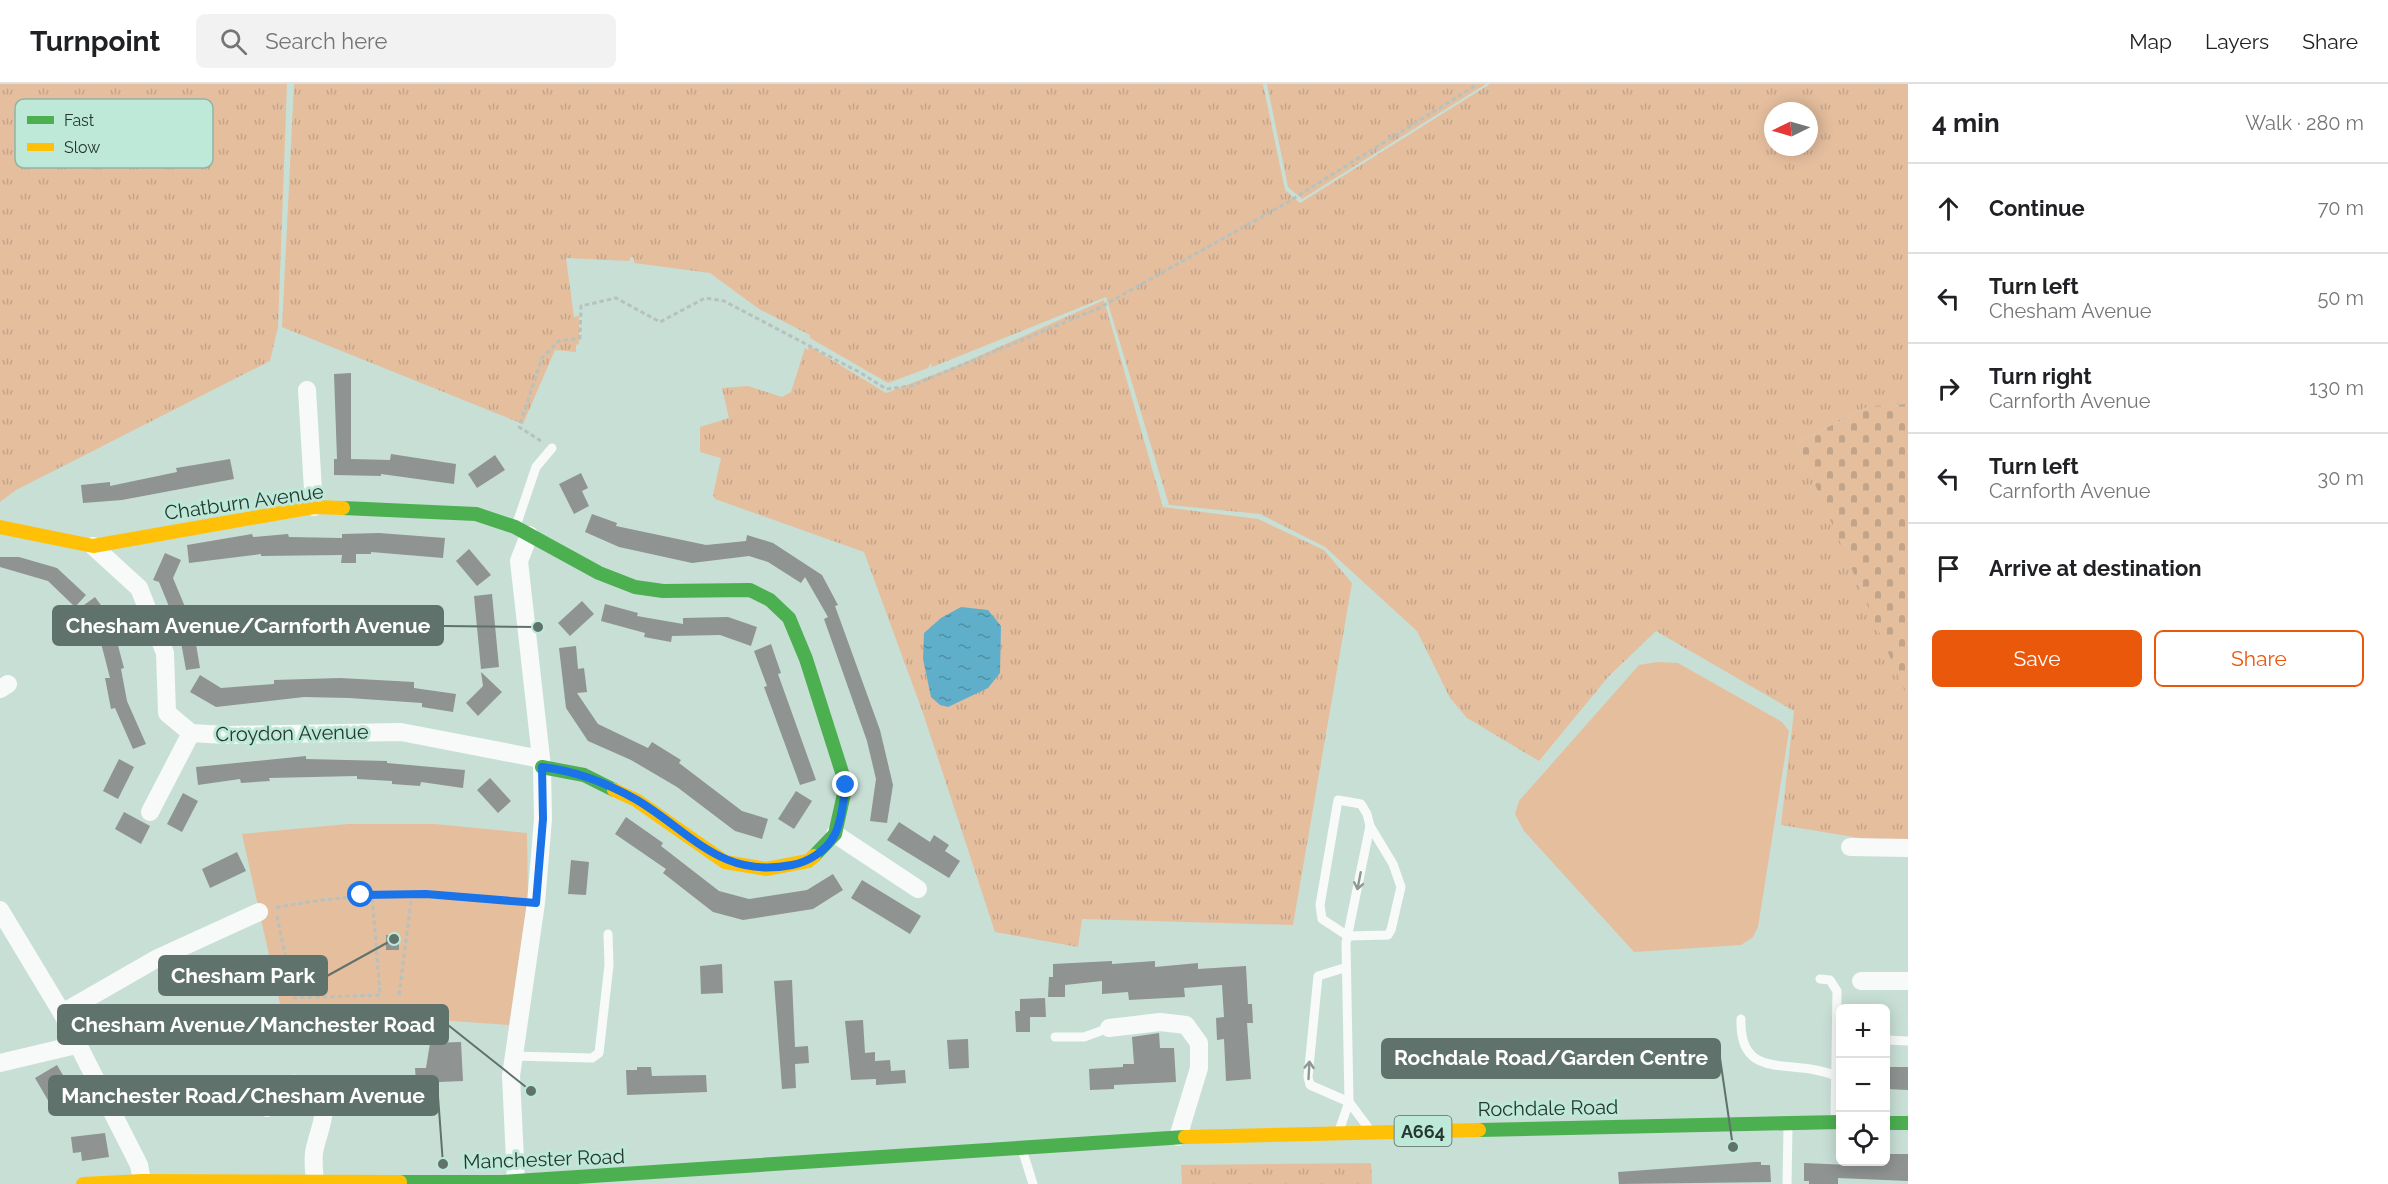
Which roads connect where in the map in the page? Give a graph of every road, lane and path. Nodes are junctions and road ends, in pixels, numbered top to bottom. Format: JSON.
{"nodes":[{"id":1,"x":1479,"y":84,"type":"edge"},
{"id":2,"x":307,"y":390,"type":"dead end"},
{"id":3,"x":552,"y":448,"type":"joint"},
{"id":4,"x":314,"y":507,"type":"junction"},
{"id":5,"x":0,"y":527,"type":"edge"},
{"id":6,"x":522,"y":531,"type":"junction"},
{"id":7,"x":93,"y":546,"type":"junction"},
{"id":8,"x":191,"y":733,"type":"junction"},
{"id":9,"x":541,"y":763,"type":"junction"},
{"id":10,"x":150,"y":812,"type":"dead end"},
{"id":11,"x":1370,"y":826,"type":"junction"},
{"id":12,"x":836,"y":834,"type":"junction"},
{"id":13,"x":1850,"y":847,"type":"dead end"},
{"id":14,"x":1908,"y":848,"type":"edge"},
{"id":15,"x":918,"y":889,"type":"dead end"},
{"id":16,"x":412,"y":894,"type":"junction"},
{"id":17,"x":372,"y":895,"type":"junction"},
{"id":18,"x":536,"y":903,"type":"junction"},
{"id":19,"x":0,"y":910,"type":"edge"},
{"id":20,"x":267,"y":910,"type":"junction"},
{"id":21,"x":608,"y":934,"type":"dead end"},
{"id":22,"x":1348,"y":936,"type":"junction"},
{"id":23,"x":1344,"y":968,"type":"junction"},
{"id":24,"x":1820,"y":979,"type":"dead end"},
{"id":25,"x":1861,"y":981,"type":"dead end"},
{"id":26,"x":1908,"y":981,"type":"edge"},
{"id":27,"x":399,"y":995,"type":"dead end"},
{"id":28,"x":1837,"y":1004,"type":"edge"},
{"id":29,"x":62,"y":1012,"type":"junction"},
{"id":30,"x":1741,"y":1019,"type":"dead end"},
{"id":31,"x":1109,"y":1028,"type":"joint"},
{"id":32,"x":1055,"y":1037,"type":"dead end"},
{"id":33,"x":1890,"y":1040,"type":"edge"},
{"id":34,"x":1908,"y":1041,"type":"edge"},
{"id":35,"x":76,"y":1046,"type":"junction"},
{"id":36,"x":513,"y":1056,"type":"junction"},
{"id":37,"x":0,"y":1063,"type":"edge"},
{"id":38,"x":1836,"y":1076,"type":"edge"},
{"id":39,"x":234,"y":1085,"type":"dead end"},
{"id":40,"x":265,"y":1089,"type":"junction"},
{"id":41,"x":1349,"y":1102,"type":"junction"},
{"id":42,"x":267,"y":1108,"type":"dead end"},
{"id":43,"x":1788,"y":1122,"type":"junction"},
{"id":44,"x":1836,"y":1122,"type":"edge"},
{"id":45,"x":1890,"y":1123,"type":"edge"},
{"id":46,"x":1908,"y":1123,"type":"edge"},
{"id":47,"x":1339,"y":1132,"type":"junction"},
{"id":48,"x":1372,"y":1132,"type":"junction"},
{"id":49,"x":1178,"y":1137,"type":"junction"},
{"id":50,"x":1022,"y":1147,"type":"junction"},
{"id":51,"x":1005,"y":1148,"type":"joint"},
{"id":52,"x":315,"y":1181,"type":"junction"},
{"id":53,"x":136,"y":1182,"type":"edge"},
{"id":54,"x":506,"y":1182,"type":"edge"},
{"id":55,"x":83,"y":1184,"type":"edge"},
{"id":56,"x":1033,"y":1184,"type":"edge"},
{"id":57,"x":1787,"y":1184,"type":"edge"}],
"edges":[{"from":1,"to":3,"type":"path"},
{"from":2,"to":4,"type":"street"},
{"from":3,"to":6,"type":"lane"},
{"from":4,"to":6,"type":"main road","name":"Chatburn Avenue"},
{"from":4,"to":7,"type":"main road","name":"Chatburn Avenue"},
{"from":5,"to":7,"type":"main road","name":"Chatburn Avenue"},
{"from":6,"to":9,"type":"street"},
{"from":6,"to":12,"type":"main road","name":"Chatburn Avenue"},
{"from":7,"to":8,"type":"street","name":"Croydon Avenue"},
{"from":8,"to":9,"type":"street","name":"Croydon Avenue"},
{"from":8,"to":10,"type":"street"},
{"from":9,"to":12,"type":"main road"},
{"from":9,"to":18,"type":"street"},
{"from":11,"to":22,"type":"lane","one_way":true},
{"from":11,"to":22,"type":"lane"},
{"from":11,"to":22,"type":"lane"},
{"from":12,"to":15,"type":"street"},
{"from":13,"to":14,"type":"street"},
{"from":16,"to":17,"type":"path"},
{"from":16,"to":18,"type":"path"},
{"from":16,"to":27,"type":"path"},
{"from":17,"to":20,"type":"path"},
{"from":17,"to":20,"type":"path"},
{"from":18,"to":36,"type":"street"},
{"from":19,"to":29,"type":"street"},
{"from":20,"to":29,"type":"street"},
{"from":21,"to":36,"type":"lane"},
{"from":22,"to":23,"type":"lane"},
{"from":23,"to":41,"type":"lane"},
{"from":41,"to":23,"type":"lane","one_way":true},
{"from":24,"to":28,"type":"lane"},
{"from":25,"to":26,"type":"street"},
{"from":29,"to":35,"type":"street"},
{"from":30,"to":38,"type":"lane"},
{"from":31,"to":32,"type":"lane"},
{"from":31,"to":49,"type":"street"},
{"from":33,"to":34,"type":"lane"},
{"from":35,"to":37,"type":"street"},
{"from":35,"to":53,"type":"street"},
{"from":36,"to":54,"type":"street"},
{"from":39,"to":40,"type":"street"},
{"from":40,"to":42,"type":"street"},
{"from":40,"to":52,"type":"street"},
{"from":41,"to":47,"type":"lane"},
{"from":41,"to":48,"type":"lane"},
{"from":43,"to":44,"type":"main road","name":"Rochdale Road","number":"A664"},
{"from":43,"to":48,"type":"main road","name":"Rochdale Road","number":"A664"},
{"from":43,"to":57,"type":"lane"},
{"from":45,"to":46,"type":"main road"},
{"from":47,"to":48,"type":"main road","name":"Rochdale Road","number":"A664"},
{"from":47,"to":49,"type":"main road","name":"Rochdale Road","number":"A664"},
{"from":49,"to":50,"type":"main road","name":"Rochdale Road","number":"A664"},
{"from":50,"to":51,"type":"main road","name":"Rochdale Road","number":"A664"},
{"from":50,"to":56,"type":"lane"},
{"from":51,"to":54,"type":"main road","name":"Manchester Road","number":"A664"},
{"from":52,"to":53,"type":"main road","name":"Manchester Road","number":"A664"},
{"from":52,"to":54,"type":"main road","name":"Manchester Road","number":"A664"},
{"from":53,"to":55,"type":"main road","name":"Manchester Road","number":"A664"}]}
